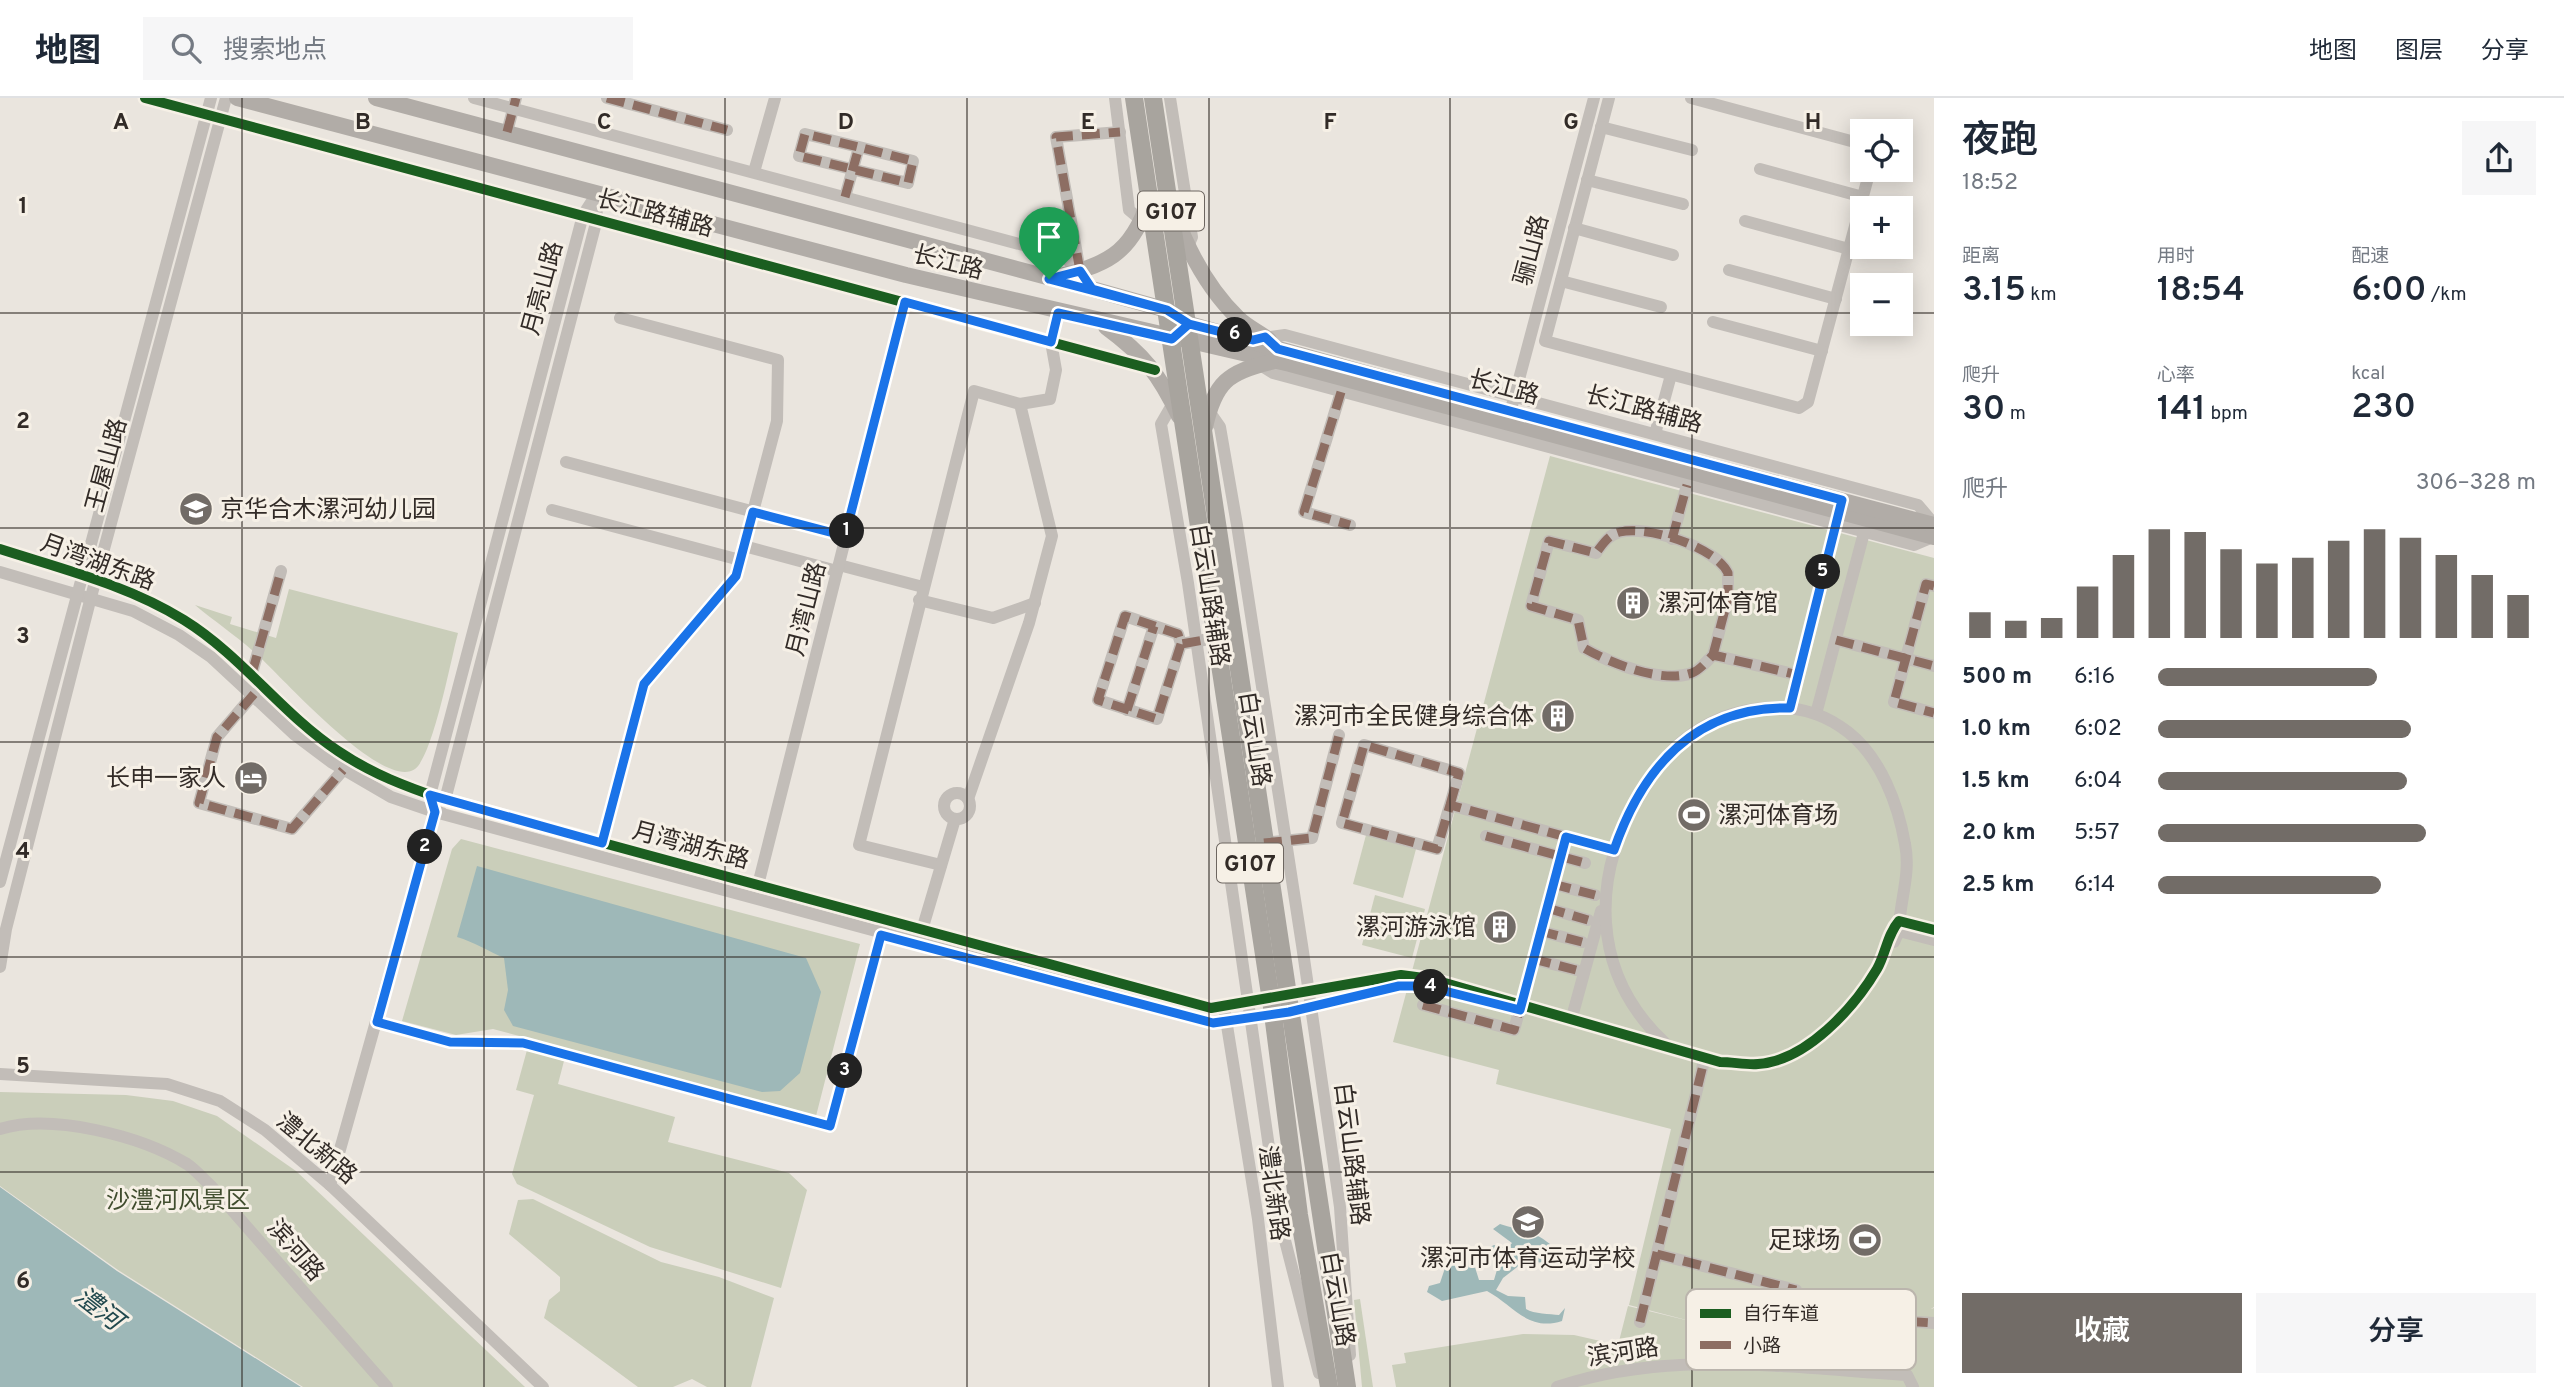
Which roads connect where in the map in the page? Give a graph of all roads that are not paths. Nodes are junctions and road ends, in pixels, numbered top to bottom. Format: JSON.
{"nodes":[{"id":1,"x":145,"y":98,"type":"edge"},
{"id":2,"x":211,"y":98,"type":"edge"},
{"id":3,"x":226,"y":98,"type":"edge"},
{"id":4,"x":237,"y":98,"type":"edge"},
{"id":5,"x":376,"y":98,"type":"edge"},
{"id":6,"x":474,"y":98,"type":"edge"},
{"id":7,"x":607,"y":98,"type":"edge"},
{"id":8,"x":775,"y":98,"type":"edge"},
{"id":9,"x":1115,"y":98,"type":"edge"},
{"id":10,"x":1134,"y":98,"type":"edge"},
{"id":11,"x":1153,"y":98,"type":"edge"},
{"id":12,"x":1170,"y":98,"type":"edge"},
{"id":13,"x":1594,"y":98,"type":"edge"},
{"id":14,"x":1609,"y":98,"type":"edge"},
{"id":15,"x":1691,"y":98,"type":"edge"},
{"id":16,"x":635,"y":102,"type":"edge"},
{"id":17,"x":515,"y":103,"type":"edge"},
{"id":18,"x":207,"y":114,"type":"junction"},
{"id":19,"x":221,"y":118,"type":"junction"},
{"id":20,"x":1601,"y":127,"type":"junction"},
{"id":21,"x":727,"y":130,"type":"dead end"},
{"id":22,"x":507,"y":132,"type":"junction"},
{"id":23,"x":1120,"y":132,"type":"junction"},
{"id":24,"x":1850,"y":141,"type":"edge"},
{"id":25,"x":859,"y":147,"type":"junction"},
{"id":26,"x":1692,"y":149,"type":"dead end"},
{"id":27,"x":853,"y":169,"type":"junction"},
{"id":28,"x":1760,"y":169,"type":"dead end"},
{"id":29,"x":754,"y":172,"type":"junction"},
{"id":30,"x":1587,"y":180,"type":"junction"},
{"id":31,"x":596,"y":195,"type":"junction"},
{"id":32,"x":1859,"y":196,"type":"edge"},
{"id":33,"x":845,"y":197,"type":"junction"},
{"id":34,"x":1683,"y":204,"type":"dead end"},
{"id":35,"x":583,"y":215,"type":"junction"},
{"id":36,"x":597,"y":219,"type":"junction"},
{"id":37,"x":1745,"y":221,"type":"dead end"},
{"id":38,"x":1148,"y":226,"type":"junction"},
{"id":39,"x":1574,"y":229,"type":"junction"},
{"id":40,"x":1850,"y":245,"type":"edge"},
{"id":41,"x":1849,"y":249,"type":"junction"},
{"id":42,"x":1673,"y":255,"type":"dead end"},
{"id":43,"x":1183,"y":257,"type":"junction"},
{"id":44,"x":1729,"y":270,"type":"dead end"},
{"id":45,"x":1080,"y":271,"type":"junction"},
{"id":46,"x":1049,"y":279,"type":"junction"},
{"id":47,"x":1561,"y":281,"type":"junction"},
{"id":48,"x":1092,"y":289,"type":"junction"},
{"id":49,"x":1836,"y":299,"type":"junction"},
{"id":50,"x":905,"y":302,"type":"junction"},
{"id":51,"x":1661,"y":307,"type":"dead end"},
{"id":52,"x":1167,"y":310,"type":"junction"},
{"id":53,"x":1058,"y":313,"type":"junction"},
{"id":54,"x":620,"y":318,"type":"dead end"},
{"id":55,"x":1098,"y":322,"type":"junction"},
{"id":56,"x":1713,"y":322,"type":"dead end"},
{"id":57,"x":1189,"y":324,"type":"junction"},
{"id":58,"x":1172,"y":339,"type":"junction"},
{"id":59,"x":1051,"y":342,"type":"junction"},
{"id":60,"x":1191,"y":343,"type":"junction"},
{"id":61,"x":1263,"y":351,"type":"junction"},
{"id":62,"x":1822,"y":351,"type":"junction"},
{"id":63,"x":1155,"y":370,"type":"junction"},
{"id":64,"x":1671,"y":374,"type":"junction"},
{"id":65,"x":1341,"y":392,"type":"junction"},
{"id":66,"x":1513,"y":396,"type":"junction"},
{"id":67,"x":1176,"y":397,"type":"junction"},
{"id":68,"x":1020,"y":404,"type":"junction"},
{"id":69,"x":1510,"y":413,"type":"junction"},
{"id":70,"x":1207,"y":419,"type":"junction"},
{"id":71,"x":1655,"y":434,"type":"junction"},
{"id":72,"x":566,"y":462,"type":"dead end"},
{"id":73,"x":1687,"y":485,"type":"junction"},
{"id":74,"x":552,"y":510,"type":"dead end"},
{"id":75,"x":753,"y":512,"type":"junction"},
{"id":76,"x":1838,"y":512,"type":"junction"},
{"id":77,"x":1934,"y":524,"type":"edge"},
{"id":78,"x":1350,"y":525,"type":"dead end"},
{"id":79,"x":1866,"y":526,"type":"junction"},
{"id":80,"x":845,"y":536,"type":"junction"},
{"id":81,"x":1934,"y":537,"type":"edge"},
{"id":82,"x":1672,"y":539,"type":"junction"},
{"id":83,"x":744,"y":546,"type":"junction"},
{"id":84,"x":0,"y":549,"type":"edge"},
{"id":85,"x":740,"y":560,"type":"junction"},
{"id":86,"x":838,"y":568,"type":"junction"},
{"id":87,"x":281,"y":571,"type":"dead end"},
{"id":88,"x":0,"y":572,"type":"edge"},
{"id":89,"x":81,"y":576,"type":"junction"},
{"id":90,"x":96,"y":580,"type":"junction"},
{"id":91,"x":1934,"y":586,"type":"edge"},
{"id":92,"x":76,"y":593,"type":"junction"},
{"id":93,"x":921,"y":593,"type":"junction"},
{"id":94,"x":91,"y":597,"type":"junction"},
{"id":95,"x":1035,"y":603,"type":"junction"},
{"id":96,"x":1154,"y":626,"type":"junction"},
{"id":97,"x":1215,"y":638,"type":"junction"},
{"id":98,"x":1836,"y":640,"type":"junction"},
{"id":99,"x":1196,"y":641,"type":"junction"},
{"id":100,"x":1181,"y":644,"type":"junction"},
{"id":101,"x":1713,"y":655,"type":"junction"},
{"id":102,"x":1906,"y":659,"type":"junction"},
{"id":103,"x":1933,"y":662,"type":"edge"},
{"id":104,"x":252,"y":673,"type":"junction"},
{"id":105,"x":1798,"y":675,"type":"junction"},
{"id":106,"x":254,"y":694,"type":"junction"},
{"id":107,"x":1790,"y":708,"type":"junction"},
{"id":108,"x":1127,"y":710,"type":"junction"},
{"id":109,"x":1934,"y":713,"type":"edge"},
{"id":110,"x":1816,"y":715,"type":"junction"},
{"id":111,"x":1339,"y":735,"type":"dead end"},
{"id":112,"x":343,"y":770,"type":"junction"},
{"id":113,"x":430,"y":795,"type":"junction"},
{"id":114,"x":968,"y":799,"type":"junction"},
{"id":115,"x":444,"y":800,"type":"junction"},
{"id":116,"x":1450,"y":805,"type":"junction"},
{"id":117,"x":435,"y":812,"type":"junction"},
{"id":118,"x":955,"y":819,"type":"junction"},
{"id":119,"x":1486,"y":836,"type":"dead end"},
{"id":120,"x":1566,"y":837,"type":"junction"},
{"id":121,"x":1285,"y":841,"type":"junction"},
{"id":122,"x":602,"y":843,"type":"junction"},
{"id":123,"x":1264,"y":843,"type":"junction"},
{"id":124,"x":1614,"y":850,"type":"junction"},
{"id":125,"x":1561,"y":856,"type":"junction"},
{"id":126,"x":1585,"y":863,"type":"dead end"},
{"id":127,"x":941,"y":865,"type":"junction"},
{"id":128,"x":0,"y":882,"type":"edge"},
{"id":129,"x":1553,"y":884,"type":"junction"},
{"id":130,"x":758,"y":885,"type":"junction"},
{"id":131,"x":1599,"y":900,"type":"junction"},
{"id":132,"x":1547,"y":908,"type":"junction"},
{"id":133,"x":5,"y":912,"type":"edge"},
{"id":134,"x":1588,"y":919,"type":"dead end"},
{"id":135,"x":885,"y":920,"type":"junction"},
{"id":136,"x":1899,"y":926,"type":"junction"},
{"id":137,"x":3,"y":929,"type":"edge"},
{"id":138,"x":922,"y":930,"type":"junction"},
{"id":139,"x":1934,"y":930,"type":"edge"},
{"id":140,"x":1541,"y":931,"type":"junction"},
{"id":141,"x":881,"y":935,"type":"junction"},
{"id":142,"x":1934,"y":940,"type":"edge"},
{"id":143,"x":1582,"y":942,"type":"dead end"},
{"id":144,"x":1533,"y":959,"type":"junction"},
{"id":145,"x":0,"y":967,"type":"edge"},
{"id":146,"x":1576,"y":970,"type":"dead end"},
{"id":147,"x":1308,"y":993,"type":"junction"},
{"id":148,"x":1249,"y":1002,"type":"junction"},
{"id":149,"x":1423,"y":1005,"type":"dead end"},
{"id":150,"x":1224,"y":1006,"type":"junction"},
{"id":151,"x":1279,"y":1006,"type":"junction"},
{"id":152,"x":1310,"y":1007,"type":"junction"},
{"id":153,"x":1520,"y":1007,"type":"junction"},
{"id":154,"x":1252,"y":1017,"type":"junction"},
{"id":155,"x":1573,"y":1017,"type":"junction"},
{"id":156,"x":1226,"y":1021,"type":"junction"},
{"id":157,"x":377,"y":1022,"type":"junction"},
{"id":158,"x":1668,"y":1046,"type":"junction"},
{"id":159,"x":1705,"y":1060,"type":"junction"},
{"id":160,"x":0,"y":1074,"type":"edge"},
{"id":161,"x":0,"y":1129,"type":"edge"},
{"id":162,"x":330,"y":1185,"type":"junction"},
{"id":163,"x":1299,"y":1215,"type":"junction"},
{"id":164,"x":1279,"y":1217,"type":"junction"},
{"id":165,"x":1258,"y":1219,"type":"junction"},
{"id":166,"x":1657,"y":1254,"type":"junction"},
{"id":167,"x":1792,"y":1289,"type":"edge"},
{"id":168,"x":1640,"y":1322,"type":"dead end"},
{"id":169,"x":1916,"y":1322,"type":"edge"},
{"id":170,"x":1934,"y":1323,"type":"edge"},
{"id":171,"x":1686,"y":1364,"type":"edge"},
{"id":172,"x":1764,"y":1370,"type":"edge"},
{"id":173,"x":1910,"y":1381,"type":"edge"},
{"id":174,"x":387,"y":1387,"type":"edge"},
{"id":175,"x":543,"y":1387,"type":"edge"},
{"id":176,"x":1278,"y":1387,"type":"edge"},
{"id":177,"x":1323,"y":1387,"type":"edge"},
{"id":178,"x":1329,"y":1387,"type":"edge"},
{"id":179,"x":1350,"y":1387,"type":"edge"},
{"id":180,"x":1557,"y":1387,"type":"edge"}],
"edges":[{"from":1,"to":18,"type":"street","name":"长江路辅路"},
{"from":2,"to":18,"type":"street","name":"王屋山路"},
{"from":3,"to":19,"type":"street","name":"王屋山路"},
{"from":4,"to":31,"type":"main road","name":"长江路"},
{"from":5,"to":22,"type":"main road","name":"长江路"},
{"from":6,"to":17,"type":"street"},
{"from":7,"to":16,"type":"street"},
{"from":8,"to":29,"type":"street"},
{"from":9,"to":23,"type":"street"},
{"from":10,"to":38,"type":"highway","name":"白云山路","number":"G107"},
{"from":11,"to":43,"type":"highway","name":"白云山路","number":"G107"},
{"from":12,"to":43,"type":"street"},
{"from":13,"to":66,"type":"street","name":"骊山路"},
{"from":14,"to":20,"type":"street"},
{"from":15,"to":24,"type":"street"},
{"from":16,"to":21,"type":"street"},
{"from":17,"to":22,"type":"street"},
{"from":17,"to":29,"type":"street"},
{"from":18,"to":19,"type":"street","name":"长江路辅路"},
{"from":18,"to":89,"type":"street","name":"王屋山路"},
{"from":19,"to":35,"type":"street","name":"长江路辅路"},
{"from":19,"to":90,"type":"street","name":"王屋山路"},
{"from":20,"to":26,"type":"street"},
{"from":20,"to":30,"type":"street"},
{"from":22,"to":46,"type":"main road","name":"长江路"},
{"from":23,"to":38,"type":"street"},
{"from":23,"to":45,"type":"street"},
{"from":25,"to":27,"type":"street"},
{"from":25,"to":27,"type":"street"},
{"from":25,"to":27,"type":"street"},
{"from":27,"to":33,"type":"street"},
{"from":28,"to":32,"type":"street"},
{"from":29,"to":33,"type":"street"},
{"from":30,"to":34,"type":"street"},
{"from":30,"to":39,"type":"street"},
{"from":31,"to":35,"type":"street","name":"月亮山路"},
{"from":31,"to":36,"type":"street","name":"月亮山路"},
{"from":31,"to":53,"type":"main road","name":"长江路"},
{"from":33,"to":45,"type":"street"},
{"from":35,"to":36,"type":"street","name":"长江路辅路"},
{"from":35,"to":113,"type":"street","name":"月亮山路"},
{"from":36,"to":50,"type":"street","name":"长江路辅路"},
{"from":36,"to":115,"type":"street","name":"月亮山路"},
{"from":37,"to":41,"type":"street"},
{"from":38,"to":45,"type":"main road"},
{"from":38,"to":52,"type":"highway","name":"白云山路","number":"G107"},
{"from":39,"to":42,"type":"street"},
{"from":39,"to":47,"type":"street"},
{"from":40,"to":41,"type":"street"},
{"from":41,"to":49,"type":"street"},
{"from":43,"to":57,"type":"highway","name":"白云山路","number":"G107"},
{"from":43,"to":61,"type":"main road"},
{"from":44,"to":49,"type":"street"},
{"from":45,"to":46,"type":"main road"},
{"from":45,"to":48,"type":"street"},
{"from":46,"to":48,"type":"main road","name":"长江路"},
{"from":47,"to":51,"type":"street"},
{"from":47,"to":64,"type":"street"},
{"from":48,"to":52,"type":"main road","name":"长江路"},
{"from":49,"to":62,"type":"street"},
{"from":50,"to":59,"type":"street","name":"长江路辅路"},
{"from":50,"to":80,"type":"street","name":"月湾山路"},
{"from":52,"to":57,"type":"main road","name":"长江路"},
{"from":52,"to":58,"type":"highway","name":"白云山路","number":"G107"},
{"from":53,"to":55,"type":"main road","name":"长江路"},
{"from":53,"to":59,"type":"street"},
{"from":54,"to":75,"type":"street"},
{"from":55,"to":58,"type":"main road","name":"长江路"},
{"from":55,"to":63,"type":"main road"},
{"from":56,"to":62,"type":"street"},
{"from":57,"to":58,"type":"main road"},
{"from":57,"to":60,"type":"highway","name":"白云山路","number":"G107"},
{"from":57,"to":61,"type":"main road","name":"长江路"},
{"from":58,"to":60,"type":"main road","name":"长江路"},
{"from":58,"to":67,"type":"highway","name":"白云山路","number":"G107"},
{"from":59,"to":63,"type":"street","name":"长江路辅路"},
{"from":59,"to":68,"type":"street"},
{"from":60,"to":61,"type":"main road","name":"长江路"},
{"from":60,"to":70,"type":"highway","name":"白云山路","number":"G107"},
{"from":61,"to":65,"type":"street"},
{"from":61,"to":66,"type":"street","name":"长江路辅路"},
{"from":61,"to":69,"type":"main road","name":"长江路"},
{"from":61,"to":70,"type":"main road"},
{"from":61,"to":76,"type":"main road","name":"长江路"},
{"from":62,"to":64,"type":"street"},
{"from":63,"to":67,"type":"main road"},
{"from":64,"to":71,"type":"street"},
{"from":65,"to":73,"type":"street"},
{"from":65,"to":78,"type":"street"},
{"from":66,"to":69,"type":"street","name":"骊山路"},
{"from":66,"to":71,"type":"street","name":"长江路辅路"},
{"from":67,"to":97,"type":"highway","name":"白云山路","number":"G107"},
{"from":67,"to":99,"type":"street","name":"白云山路辅路"},
{"from":68,"to":93,"type":"street"},
{"from":68,"to":95,"type":"street"},
{"from":69,"to":76,"type":"main road","name":"长江路"},
{"from":70,"to":121,"type":"street","name":"白云山路辅路"},
{"from":70,"to":123,"type":"highway","name":"白云山路","number":"G107"},
{"from":71,"to":77,"type":"street","name":"长江路辅路"},
{"from":72,"to":75,"type":"street"},
{"from":73,"to":76,"type":"street"},
{"from":73,"to":82,"type":"street"},
{"from":74,"to":85,"type":"street"},
{"from":75,"to":80,"type":"street"},
{"from":75,"to":83,"type":"street"},
{"from":76,"to":77,"type":"main road","name":"长江路"},
{"from":76,"to":79,"type":"main road","name":"长江路"},
{"from":76,"to":105,"type":"street"},
{"from":79,"to":81,"type":"main road","name":"长江路"},
{"from":79,"to":98,"type":"street"},
{"from":80,"to":86,"type":"street","name":"月湾山路"},
{"from":82,"to":101,"type":"street"},
{"from":82,"to":101,"type":"street"},
{"from":83,"to":85,"type":"street"},
{"from":83,"to":86,"type":"street"},
{"from":84,"to":89,"type":"street","name":"月湾湖东路"},
{"from":85,"to":122,"type":"street"},
{"from":86,"to":93,"type":"street"},
{"from":86,"to":130,"type":"street","name":"月湾山路"},
{"from":87,"to":104,"type":"street"},
{"from":88,"to":92,"type":"street","name":"月湾湖东路"},
{"from":89,"to":90,"type":"street","name":"月湾湖东路"},
{"from":89,"to":92,"type":"street","name":"王屋山路"},
{"from":90,"to":94,"type":"street","name":"王屋山路"},
{"from":90,"to":104,"type":"street","name":"月湾湖东路"},
{"from":91,"to":102,"type":"street"},
{"from":92,"to":94,"type":"street","name":"月湾湖东路"},
{"from":92,"to":128,"type":"street","name":"王屋山路"},
{"from":93,"to":95,"type":"street"},
{"from":93,"to":127,"type":"street"},
{"from":94,"to":106,"type":"street","name":"月湾湖东路"},
{"from":94,"to":133,"type":"street","name":"王屋山路"},
{"from":95,"to":114,"type":"street"},
{"from":96,"to":100,"type":"street"},
{"from":96,"to":108,"type":"street"},
{"from":96,"to":108,"type":"street"},
{"from":97,"to":99,"type":"street"},
{"from":97,"to":151,"type":"highway","name":"白云山路","number":"G107"},
{"from":98,"to":102,"type":"street"},
{"from":98,"to":110,"type":"street"},
{"from":99,"to":100,"type":"street"},
{"from":99,"to":148,"type":"street","name":"白云山路辅路"},
{"from":100,"to":108,"type":"street"},
{"from":101,"to":105,"type":"street"},
{"from":102,"to":103,"type":"street"},
{"from":102,"to":109,"type":"street"},
{"from":104,"to":113,"type":"street","name":"月湾湖东路"},
{"from":105,"to":107,"type":"street"},
{"from":106,"to":112,"type":"street","name":"月湾湖东路"},
{"from":106,"to":112,"type":"street"},
{"from":107,"to":110,"type":"street"},
{"from":107,"to":124,"type":"street"},
{"from":110,"to":136,"type":"street"},
{"from":111,"to":121,"type":"street"},
{"from":112,"to":117,"type":"street","name":"月湾湖东路"},
{"from":113,"to":115,"type":"street","name":"月湾湖东路"},
{"from":113,"to":117,"type":"street"},
{"from":114,"to":118,"type":"street"},
{"from":114,"to":118,"type":"street"},
{"from":115,"to":117,"type":"street","name":"月亮山路"},
{"from":115,"to":122,"type":"street","name":"月湾湖东路"},
{"from":116,"to":116,"type":"street"},
{"from":116,"to":120,"type":"street"},
{"from":117,"to":141,"type":"street","name":"月湾湖东路"},
{"from":117,"to":157,"type":"street","name":"月亮山路"},
{"from":118,"to":127,"type":"street"},
{"from":119,"to":125,"type":"street"},
{"from":120,"to":124,"type":"street"},
{"from":120,"to":125,"type":"street"},
{"from":121,"to":123,"type":"street"},
{"from":121,"to":147,"type":"street","name":"白云山路辅路"},
{"from":122,"to":130,"type":"street","name":"月湾湖东路"},
{"from":123,"to":151,"type":"highway","name":"白云山路","number":"G107"},
{"from":124,"to":131,"type":"street"},
{"from":125,"to":126,"type":"street"},
{"from":125,"to":129,"type":"street"},
{"from":127,"to":138,"type":"street"},
{"from":129,"to":131,"type":"street"},
{"from":129,"to":132,"type":"street"},
{"from":130,"to":135,"type":"street","name":"月湾湖东路"},
{"from":131,"to":155,"type":"street"},
{"from":131,"to":158,"type":"street"},
{"from":132,"to":134,"type":"street"},
{"from":132,"to":140,"type":"street"},
{"from":133,"to":137,"type":"street","name":"王屋山路"},
{"from":135,"to":138,"type":"street","name":"月湾湖东路"},
{"from":135,"to":141,"type":"street"},
{"from":136,"to":139,"type":"street"},
{"from":136,"to":142,"type":"street"},
{"from":136,"to":159,"type":"street"},
{"from":137,"to":145,"type":"street","name":"王屋山路"},
{"from":138,"to":150,"type":"street","name":"月湾湖东路"},
{"from":140,"to":143,"type":"street"},
{"from":140,"to":144,"type":"street"},
{"from":141,"to":156,"type":"street","name":"月湾湖东路"},
{"from":141,"to":157,"type":"street"},
{"from":144,"to":146,"type":"street"},
{"from":144,"to":153,"type":"street"},
{"from":147,"to":151,"type":"street","name":"月湾湖东路"},
{"from":147,"to":152,"type":"street","name":"白云山路辅路"},
{"from":147,"to":153,"type":"street","name":"月湾湖东路"},
{"from":148,"to":150,"type":"street","name":"月湾湖东路"},
{"from":148,"to":151,"type":"street","name":"月湾湖东路"},
{"from":148,"to":154,"type":"street","name":"白云山路辅路"},
{"from":149,"to":153,"type":"street"},
{"from":150,"to":156,"type":"street","name":"澧北新路"},
{"from":151,"to":152,"type":"street","name":"月湾湖东路"},
{"from":151,"to":154,"type":"street","name":"月湾湖东路"},
{"from":151,"to":163,"type":"highway","name":"白云山路","number":"G107"},
{"from":151,"to":179,"type":"highway","name":"白云山路","number":"G107"},
{"from":152,"to":153,"type":"street","name":"月湾湖东路"},
{"from":152,"to":179,"type":"street","name":"白云山路辅路"},
{"from":153,"to":155,"type":"street"},
{"from":153,"to":159,"type":"street"},
{"from":154,"to":156,"type":"street","name":"月湾湖东路"},
{"from":154,"to":164,"type":"street","name":"白云山路辅路"},
{"from":155,"to":158,"type":"street"},
{"from":156,"to":165,"type":"street","name":"澧北新路"},
{"from":157,"to":162,"type":"street","name":"月亮山路"},
{"from":158,"to":159,"type":"street"},
{"from":159,"to":166,"type":"street"},
{"from":160,"to":162,"type":"street","name":"澧北新路"},
{"from":161,"to":174,"type":"street","name":"滨河路"},
{"from":162,"to":175,"type":"street","name":"澧北新路"},
{"from":163,"to":164,"type":"street"},
{"from":163,"to":178,"type":"highway","name":"白云山路","number":"G107"},
{"from":164,"to":165,"type":"street"},
{"from":164,"to":177,"type":"street","name":"白云山路辅路"},
{"from":165,"to":176,"type":"street","name":"澧北新路"},
{"from":166,"to":167,"type":"street"},
{"from":166,"to":168,"type":"street"},
{"from":169,"to":170,"type":"street"},
{"from":171,"to":180,"type":"street","name":"滨河路"},
{"from":172,"to":173,"type":"street","name":"滨河路"}]}
